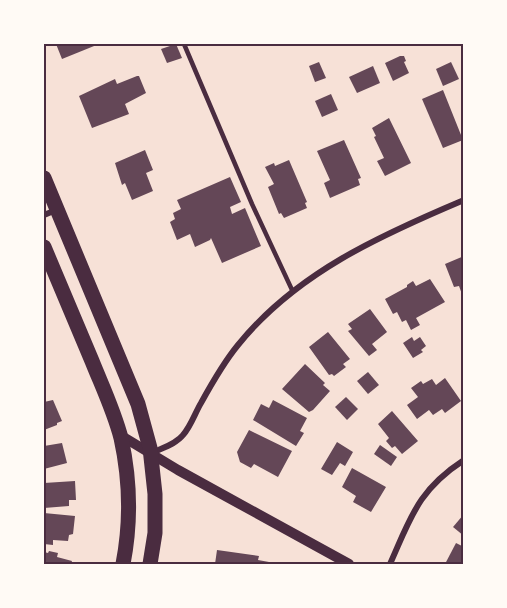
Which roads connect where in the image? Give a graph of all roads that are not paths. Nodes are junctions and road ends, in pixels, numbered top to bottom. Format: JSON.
{"nodes":[{"id":1,"x":184,"y":44,"type":"edge"},
{"id":2,"x":44,"y":178,"type":"edge"},
{"id":3,"x":464,"y":200,"type":"edge"},
{"id":4,"x":50,"y":212,"type":"edge"},
{"id":5,"x":44,"y":247,"type":"edge"},
{"id":6,"x":293,"y":292,"type":"junction"},
{"id":7,"x":120,"y":435,"type":"junction"},
{"id":8,"x":151,"y":454,"type":"junction"},
{"id":9,"x":464,"y":460,"type":"edge"},
{"id":10,"x":123,"y":564,"type":"edge"},
{"id":11,"x":150,"y":564,"type":"edge"},
{"id":12,"x":349,"y":564,"type":"edge"},
{"id":13,"x":390,"y":564,"type":"edge"}],
"edges":[{"from":1,"to":6,"type":"lane"},
{"from":2,"to":4,"type":"main road"},
{"from":3,"to":6,"type":"street"},
{"from":4,"to":8,"type":"main road"},
{"from":5,"to":7,"type":"main road"},
{"from":6,"to":8,"type":"street"},
{"from":7,"to":8,"type":"street"},
{"from":7,"to":10,"type":"main road"},
{"from":8,"to":11,"type":"main road"},
{"from":8,"to":12,"type":"street"},
{"from":9,"to":13,"type":"street"}]}
